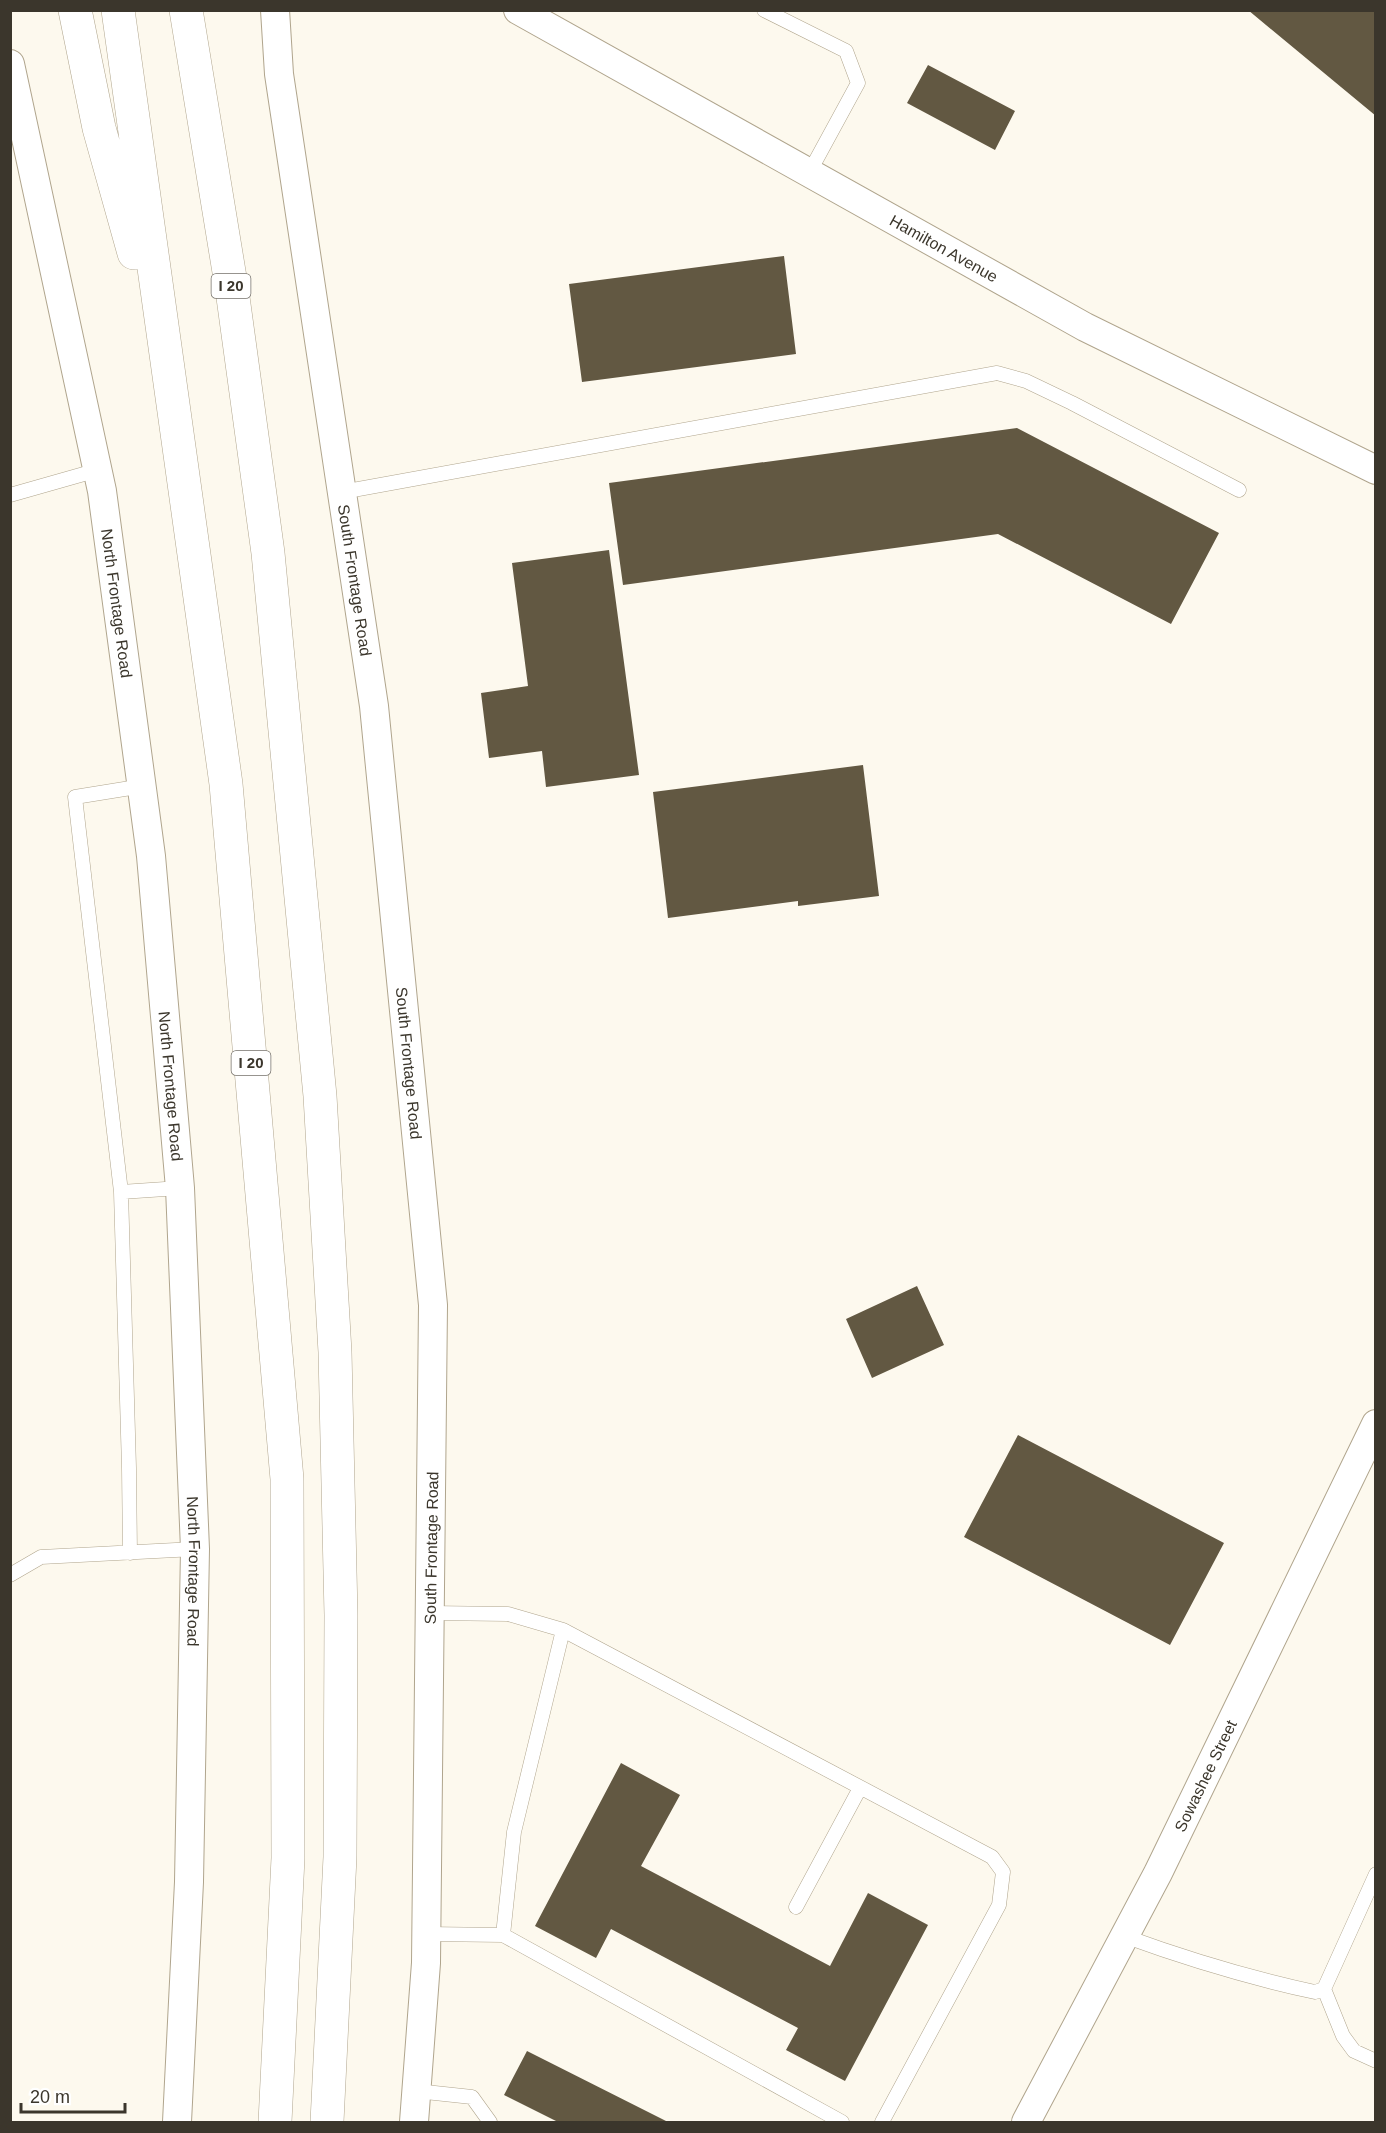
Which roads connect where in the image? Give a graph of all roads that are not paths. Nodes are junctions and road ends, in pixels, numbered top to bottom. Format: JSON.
{"nodes":[{"id":1,"x":75,"y":10,"type":"edge"},
{"id":2,"x":118,"y":10,"type":"edge"},
{"id":3,"x":275,"y":10,"type":"edge"},
{"id":4,"x":518,"y":10,"type":"edge"},
{"id":5,"x":764,"y":10,"type":"edge"},
{"id":6,"x":188,"y":14,"type":"edge"},
{"id":7,"x":10,"y":64,"type":"edge"},
{"id":8,"x":809,"y":173,"type":"junction"},
{"id":9,"x":170,"y":380,"type":"junction"},
{"id":10,"x":98,"y":470,"type":"junction"},
{"id":11,"x":1376,"y":470,"type":"edge"},
{"id":12,"x":1239,"y":490,"type":"dead end"},
{"id":13,"x":342,"y":492,"type":"junction"},
{"id":14,"x":10,"y":495,"type":"edge"},
{"id":15,"x":142,"y":786,"type":"junction"},
{"id":16,"x":180,"y":1188,"type":"junction"},
{"id":17,"x":121,"y":1192,"type":"junction"},
{"id":18,"x":1376,"y":1424,"type":"edge"},
{"id":19,"x":195,"y":1549,"type":"junction"},
{"id":20,"x":130,"y":1552,"type":"junction"},
{"id":21,"x":10,"y":1575,"type":"edge"},
{"id":22,"x":430,"y":1613,"type":"junction"},
{"id":23,"x":563,"y":1630,"type":"junction"},
{"id":24,"x":860,"y":1788,"type":"junction"},
{"id":25,"x":1376,"y":1874,"type":"edge"},
{"id":26,"x":796,"y":1907,"type":"dead end"},
{"id":27,"x":427,"y":1934,"type":"junction"},
{"id":28,"x":503,"y":1935,"type":"junction"},
{"id":29,"x":1124,"y":1936,"type":"junction"},
{"id":30,"x":1324,"y":1989,"type":"junction"},
{"id":31,"x":1376,"y":2061,"type":"edge"},
{"id":32,"x":416,"y":2091,"type":"junction"},
{"id":33,"x":177,"y":2122,"type":"edge"},
{"id":34,"x":275,"y":2122,"type":"edge"},
{"id":35,"x":327,"y":2122,"type":"edge"},
{"id":36,"x":414,"y":2122,"type":"edge"},
{"id":37,"x":490,"y":2122,"type":"edge"},
{"id":38,"x":843,"y":2122,"type":"edge"},
{"id":39,"x":882,"y":2122,"type":"edge"},
{"id":40,"x":1026,"y":2122,"type":"edge"}],
"edges":[{"from":1,"to":9,"type":"highway"},
{"from":2,"to":9,"type":"highway","number":"I 20"},
{"from":3,"to":13,"type":"street","name":"South Frontage Road"},
{"from":4,"to":8,"type":"street","name":"Hamilton Avenue"},
{"from":5,"to":8,"type":"lane"},
{"from":6,"to":35,"type":"highway","number":"I 20"},
{"from":7,"to":10,"type":"street","name":"North Frontage Road"},
{"from":8,"to":11,"type":"street","name":"Hamilton Avenue"},
{"from":9,"to":34,"type":"highway","number":"I 20"},
{"from":10,"to":14,"type":"lane"},
{"from":10,"to":15,"type":"street","name":"North Frontage Road"},
{"from":12,"to":13,"type":"lane"},
{"from":13,"to":22,"type":"street","name":"South Frontage Road"},
{"from":15,"to":16,"type":"street","name":"North Frontage Road"},
{"from":15,"to":17,"type":"lane"},
{"from":16,"to":17,"type":"lane"},
{"from":16,"to":19,"type":"street","name":"North Frontage Road"},
{"from":17,"to":20,"type":"lane"},
{"from":18,"to":29,"type":"street","name":"Sowashee Street"},
{"from":19,"to":20,"type":"lane"},
{"from":19,"to":33,"type":"street","name":"North Frontage Road"},
{"from":20,"to":21,"type":"lane"},
{"from":22,"to":23,"type":"lane"},
{"from":22,"to":27,"type":"street","name":"South Frontage Road"},
{"from":23,"to":24,"type":"lane"},
{"from":23,"to":28,"type":"lane"},
{"from":24,"to":26,"type":"lane"},
{"from":24,"to":39,"type":"lane"},
{"from":25,"to":30,"type":"lane"},
{"from":27,"to":28,"type":"lane"},
{"from":27,"to":32,"type":"street","name":"South Frontage Road"},
{"from":28,"to":38,"type":"lane"},
{"from":29,"to":30,"type":"lane"},
{"from":29,"to":40,"type":"street","name":"Sowashee Street"},
{"from":30,"to":31,"type":"lane"},
{"from":32,"to":36,"type":"street","name":"South Frontage Road"},
{"from":32,"to":37,"type":"lane"}]}
